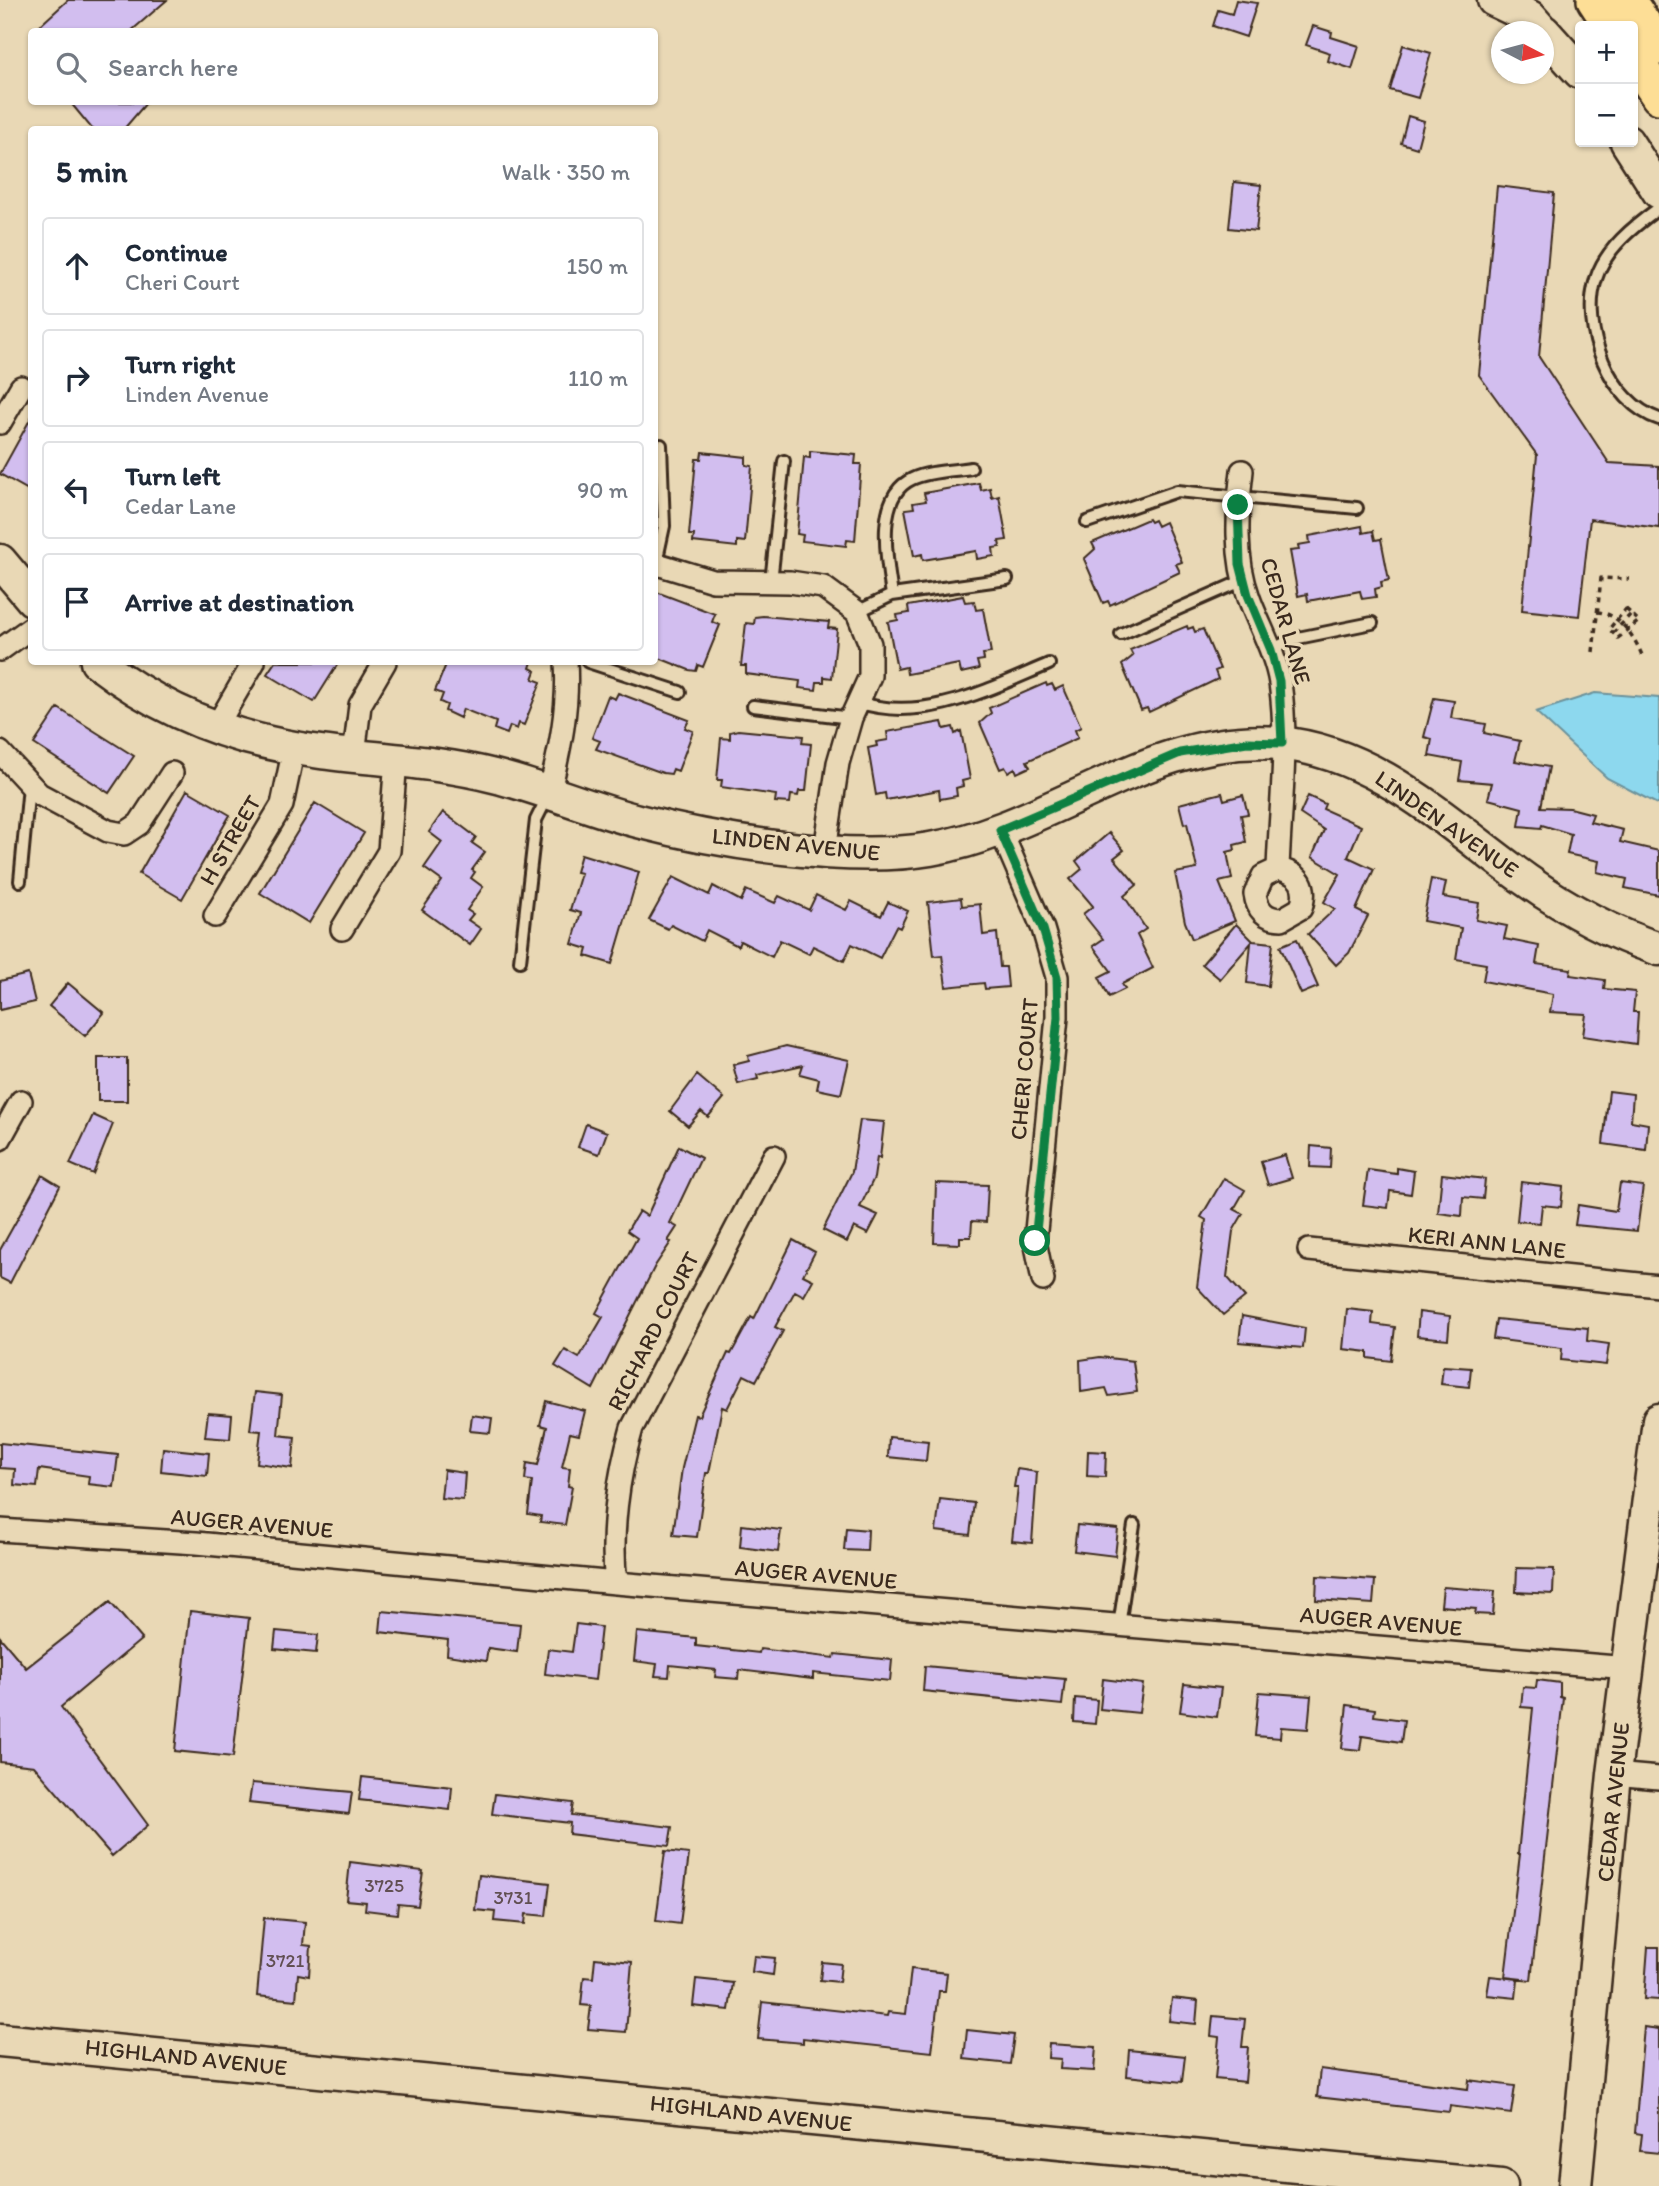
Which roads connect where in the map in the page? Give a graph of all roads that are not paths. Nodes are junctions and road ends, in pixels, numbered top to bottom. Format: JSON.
{"nodes":[{"id":1,"x":1494,"y":0,"type":"edge"},
{"id":2,"x":1595,"y":0,"type":"edge"},
{"id":3,"x":1627,"y":0,"type":"edge"},
{"id":4,"x":1533,"y":21,"type":"edge"},
{"id":5,"x":1609,"y":21,"type":"edge"},
{"id":6,"x":1554,"y":44,"type":"edge"},
{"id":7,"x":1659,"y":47,"type":"edge"},
{"id":8,"x":1638,"y":64,"type":"edge"},
{"id":9,"x":1575,"y":67,"type":"edge"},
{"id":10,"x":1659,"y":96,"type":"edge"},
{"id":11,"x":1630,"y":147,"type":"edge"},
{"id":12,"x":1659,"y":192,"type":"edge"},
{"id":13,"x":1659,"y":208,"type":"edge"},
{"id":14,"x":21,"y":387,"type":"dead end"},
{"id":15,"x":1659,"y":419,"type":"edge"},
{"id":16,"x":0,"y":423,"type":"edge"},
{"id":17,"x":661,"y":445,"type":"dead end"},
{"id":18,"x":784,"y":461,"type":"dead end"},
{"id":19,"x":971,"y":468,"type":"dead end"},
{"id":20,"x":1242,"y":471,"type":"dead end"},
{"id":21,"x":1239,"y":495,"type":"junction"},
{"id":22,"x":1357,"y":508,"type":"dead end"},
{"id":23,"x":1087,"y":522,"type":"dead end"},
{"id":24,"x":658,"y":551,"type":"edge"},
{"id":25,"x":658,"y":564,"type":"edge"},
{"id":26,"x":1007,"y":579,"type":"dead end"},
{"id":27,"x":1244,"y":580,"type":"junction"},
{"id":28,"x":771,"y":582,"type":"junction"},
{"id":29,"x":892,"y":595,"type":"junction"},
{"id":30,"x":857,"y":612,"type":"junction"},
{"id":31,"x":1372,"y":623,"type":"dead end"},
{"id":32,"x":28,"y":630,"type":"edge"},
{"id":33,"x":1121,"y":634,"type":"dead end"},
{"id":34,"x":0,"y":650,"type":"edge"},
{"id":35,"x":1271,"y":650,"type":"junction"},
{"id":36,"x":1049,"y":664,"type":"dead end"},
{"id":37,"x":108,"y":665,"type":"edge"},
{"id":38,"x":252,"y":665,"type":"edge"},
{"id":39,"x":383,"y":665,"type":"edge"},
{"id":40,"x":566,"y":665,"type":"edge"},
{"id":41,"x":597,"y":665,"type":"edge"},
{"id":42,"x":680,"y":692,"type":"dead end"},
{"id":43,"x":752,"y":706,"type":"dead end"},
{"id":44,"x":855,"y":710,"type":"junction"},
{"id":45,"x":216,"y":727,"type":"junction"},
{"id":46,"x":1282,"y":743,"type":"junction"},
{"id":47,"x":294,"y":748,"type":"junction"},
{"id":48,"x":0,"y":752,"type":"edge"},
{"id":49,"x":354,"y":755,"type":"junction"},
{"id":50,"x":396,"y":759,"type":"junction"},
{"id":51,"x":172,"y":773,"type":"dead end"},
{"id":52,"x":29,"y":784,"type":"junction"},
{"id":53,"x":549,"y":794,"type":"junction"},
{"id":54,"x":1000,"y":830,"type":"junction"},
{"id":55,"x":825,"y":850,"type":"junction"},
{"id":56,"x":1278,"y":869,"type":"dead end"},
{"id":57,"x":20,"y":881,"type":"dead end"},
{"id":58,"x":215,"y":916,"type":"dead end"},
{"id":59,"x":342,"y":929,"type":"dead end"},
{"id":60,"x":1659,"y":949,"type":"edge"},
{"id":61,"x":520,"y":961,"type":"dead end"},
{"id":62,"x":21,"y":1101,"type":"dead end"},
{"id":63,"x":0,"y":1139,"type":"edge"},
{"id":64,"x":774,"y":1156,"type":"dead end"},
{"id":65,"x":1309,"y":1250,"type":"dead end"},
{"id":66,"x":1043,"y":1280,"type":"dead end"},
{"id":67,"x":1659,"y":1286,"type":"edge"},
{"id":68,"x":1659,"y":1420,"type":"edge"},
{"id":69,"x":1134,"y":1525,"type":"dead end"},
{"id":70,"x":0,"y":1530,"type":"edge"},
{"id":71,"x":616,"y":1583,"type":"junction"},
{"id":72,"x":1119,"y":1626,"type":"junction"},
{"id":73,"x":1628,"y":1668,"type":"junction"},
{"id":74,"x":1614,"y":1774,"type":"junction"},
{"id":75,"x":1659,"y":1778,"type":"edge"},
{"id":76,"x":0,"y":2040,"type":"edge"},
{"id":77,"x":1502,"y":2186,"type":"edge"},
{"id":78,"x":1575,"y":2186,"type":"edge"}],
"edges":[{"from":1,"to":4,"type":"street"},
{"from":2,"to":5,"type":"main road"},
{"from":3,"to":7,"type":"main road"},
{"from":6,"to":9,"type":"street"},
{"from":8,"to":10,"type":"main road"},
{"from":11,"to":12,"type":"street"},
{"from":13,"to":15,"type":"lane"},
{"from":14,"to":16,"type":"street"},
{"from":17,"to":24,"type":"lane"},
{"from":18,"to":28,"type":"lane"},
{"from":19,"to":29,"type":"lane"},
{"from":20,"to":21,"type":"street","name":"CEDAR LANE"},
{"from":21,"to":22,"type":"lane"},
{"from":21,"to":23,"type":"lane"},
{"from":21,"to":27,"type":"street","name":"CEDAR LANE"},
{"from":25,"to":28,"type":"street"},
{"from":26,"to":29,"type":"lane"},
{"from":27,"to":33,"type":"lane"},
{"from":27,"to":35,"type":"street","name":"CEDAR LANE"},
{"from":28,"to":30,"type":"street"},
{"from":29,"to":30,"type":"lane"},
{"from":30,"to":44,"type":"street"},
{"from":31,"to":35,"type":"lane"},
{"from":32,"to":34,"type":"street"},
{"from":35,"to":46,"type":"street","name":"CEDAR LANE"},
{"from":36,"to":44,"type":"lane"},
{"from":37,"to":45,"type":"street","name":"LINDEN AVENUE"},
{"from":38,"to":45,"type":"street"},
{"from":39,"to":49,"type":"street"},
{"from":40,"to":53,"type":"street"},
{"from":41,"to":42,"type":"lane"},
{"from":43,"to":44,"type":"lane"},
{"from":44,"to":55,"type":"street"},
{"from":45,"to":47,"type":"street","name":"LINDEN AVENUE"},
{"from":46,"to":54,"type":"street","name":"LINDEN AVENUE"},
{"from":46,"to":56,"type":"street","name":"CEDAR LANE"},
{"from":46,"to":60,"type":"street","name":"LINDEN AVENUE"},
{"from":47,"to":49,"type":"street","name":"LINDEN AVENUE"},
{"from":47,"to":58,"type":"street","name":"H STREET"},
{"from":48,"to":52,"type":"street"},
{"from":49,"to":50,"type":"street","name":"LINDEN AVENUE"},
{"from":50,"to":53,"type":"street","name":"LINDEN AVENUE"},
{"from":50,"to":59,"type":"street"},
{"from":51,"to":52,"type":"street"},
{"from":52,"to":57,"type":"lane"},
{"from":53,"to":55,"type":"street","name":"LINDEN AVENUE"},
{"from":53,"to":61,"type":"lane"},
{"from":54,"to":55,"type":"street","name":"LINDEN AVENUE"},
{"from":54,"to":66,"type":"street","name":"CHERI COURT"},
{"from":62,"to":63,"type":"street"},
{"from":64,"to":71,"type":"street","name":"RICHARD COURT"},
{"from":65,"to":67,"type":"street","name":"KERI ANN LANE"},
{"from":68,"to":73,"type":"street","name":"CEDAR AVENUE"},
{"from":69,"to":72,"type":"lane"},
{"from":70,"to":71,"type":"street","name":"AUGER AVENUE"},
{"from":71,"to":72,"type":"street","name":"AUGER AVENUE"},
{"from":72,"to":73,"type":"street","name":"AUGER AVENUE"},
{"from":73,"to":74,"type":"street","name":"CEDAR AVENUE"},
{"from":74,"to":75,"type":"street"},
{"from":74,"to":78,"type":"street","name":"CEDAR AVENUE"},
{"from":76,"to":77,"type":"street","name":"HIGHLAND AVENUE"}]}
